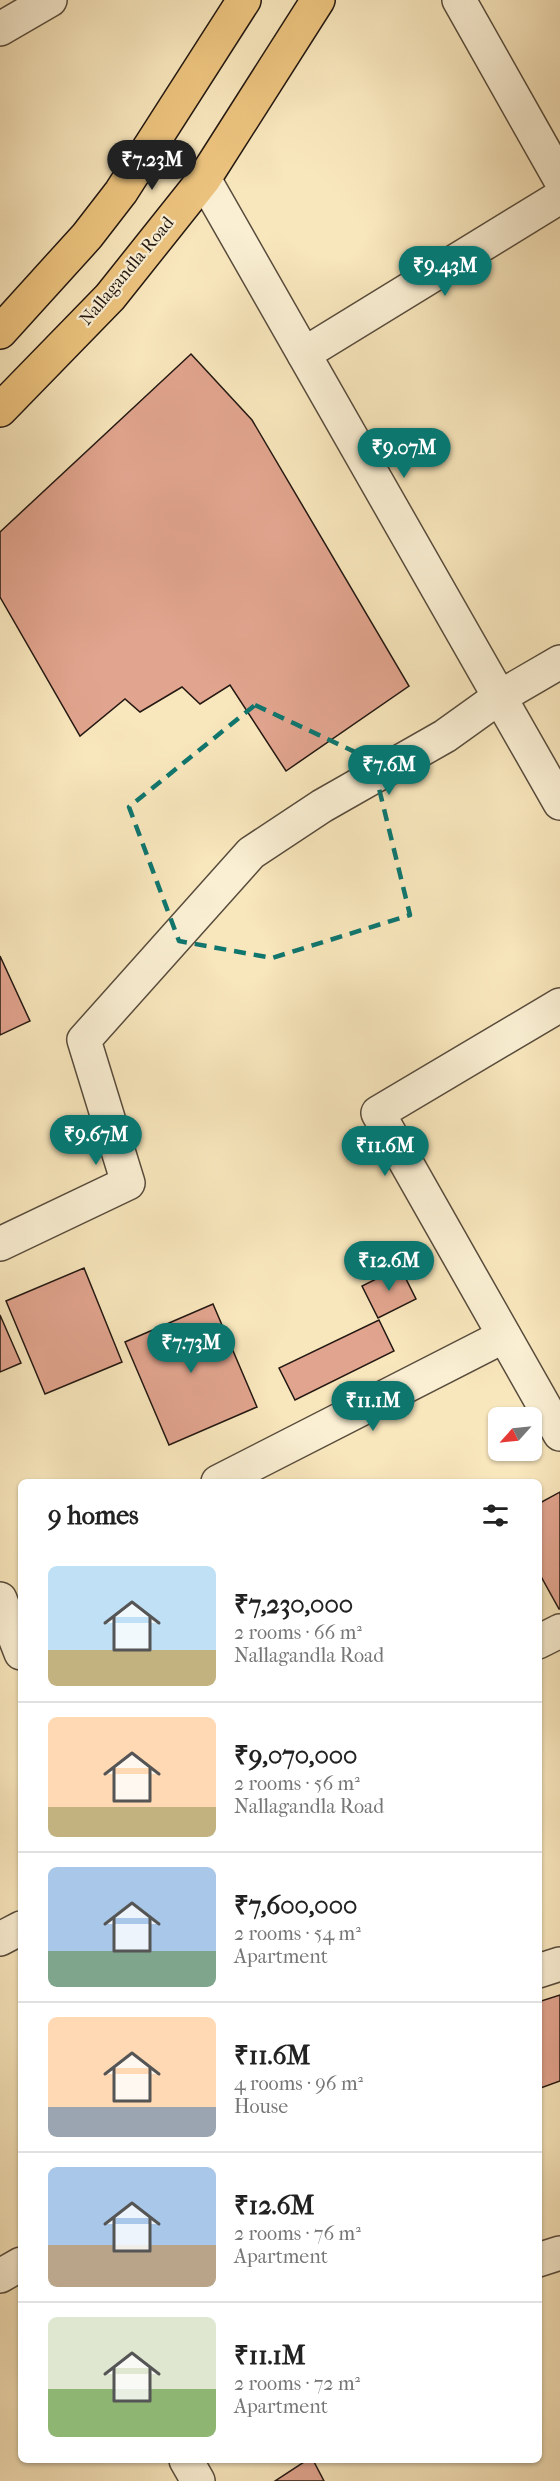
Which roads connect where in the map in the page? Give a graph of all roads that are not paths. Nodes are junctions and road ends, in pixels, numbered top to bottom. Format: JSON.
{"nodes":[{"id":1,"x":50,"y":0,"type":"edge"},
{"id":2,"x":244,"y":0,"type":"edge"},
{"id":3,"x":318,"y":0,"type":"edge"},
{"id":4,"x":459,"y":0,"type":"edge"},
{"id":5,"x":0,"y":29,"type":"edge"},
{"id":6,"x":204,"y":179,"type":"junction"},
{"id":7,"x":560,"y":179,"type":"edge"},
{"id":8,"x":560,"y":197,"type":"edge"},
{"id":9,"x":0,"y":332,"type":"edge"},
{"id":10,"x":304,"y":354,"type":"junction"},
{"id":11,"x":0,"y":410,"type":"edge"},
{"id":12,"x":560,"y":662,"type":"edge"},
{"id":13,"x":498,"y":698,"type":"junction"},
{"id":14,"x":560,"y":803,"type":"edge"},
{"id":15,"x":560,"y":1005,"type":"edge"},
{"id":16,"x":0,"y":1244,"type":"edge"},
{"id":17,"x":504,"y":1336,"type":"junction"},
{"id":18,"x":560,"y":1434,"type":"edge"},
{"id":19,"x":224,"y":1479,"type":"edge"},
{"id":20,"x":18,"y":1584,"type":"edge"},
{"id":21,"x":0,"y":1593,"type":"edge"},
{"id":22,"x":0,"y":1599,"type":"edge"},
{"id":23,"x":560,"y":1630,"type":"edge"},
{"id":24,"x":542,"y":1640,"type":"edge"},
{"id":25,"x":18,"y":1645,"type":"edge"},
{"id":26,"x":18,"y":1930,"type":"edge"},
{"id":27,"x":0,"y":1940,"type":"edge"},
{"id":28,"x":560,"y":1964,"type":"edge"},
{"id":29,"x":542,"y":1970,"type":"edge"},
{"id":30,"x":560,"y":2253,"type":"edge"},
{"id":31,"x":542,"y":2259,"type":"edge"},
{"id":32,"x":18,"y":2266,"type":"edge"},
{"id":33,"x":0,"y":2276,"type":"edge"},
{"id":34,"x":188,"y":2463,"type":"edge"},
{"id":35,"x":198,"y":2481,"type":"edge"}],
"edges":[{"from":1,"to":5,"type":"street"},
{"from":2,"to":9,"type":"main road"},
{"from":3,"to":6,"type":"main road","name":"Nallagandla Road"},
{"from":4,"to":7,"type":"street"},
{"from":6,"to":10,"type":"street"},
{"from":6,"to":11,"type":"main road","name":"Nallagandla Road"},
{"from":8,"to":10,"type":"street"},
{"from":10,"to":13,"type":"street"},
{"from":12,"to":13,"type":"street"},
{"from":13,"to":14,"type":"street"},
{"from":13,"to":16,"type":"street"},
{"from":15,"to":17,"type":"street"},
{"from":17,"to":18,"type":"street"},
{"from":17,"to":19,"type":"street"},
{"from":20,"to":21,"type":"street"},
{"from":22,"to":25,"type":"street"},
{"from":23,"to":24,"type":"street"},
{"from":26,"to":27,"type":"street"},
{"from":28,"to":29,"type":"street"},
{"from":30,"to":31,"type":"street"},
{"from":32,"to":33,"type":"street"},
{"from":34,"to":35,"type":"street"}]}
